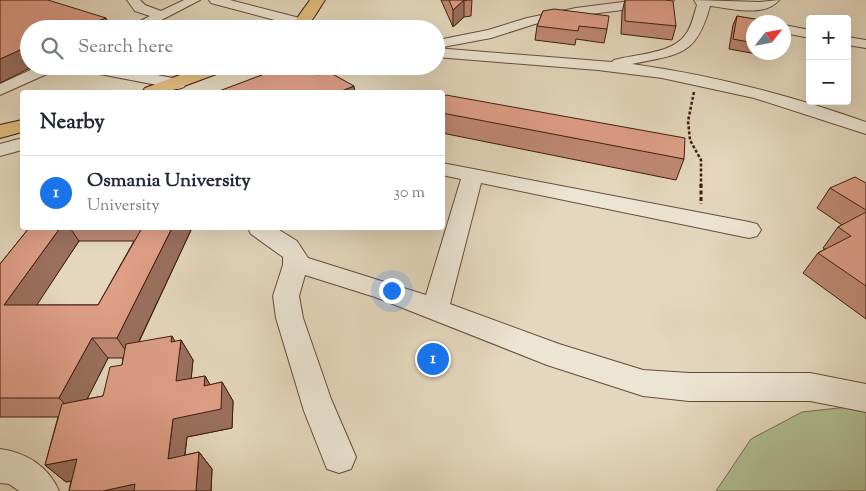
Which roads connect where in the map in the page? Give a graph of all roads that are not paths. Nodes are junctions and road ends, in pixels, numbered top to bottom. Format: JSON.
{"nodes":[{"id":1,"x":133,"y":0,"type":"edge"},
{"id":2,"x":194,"y":0,"type":"edge"},
{"id":3,"x":215,"y":0,"type":"edge"},
{"id":4,"x":318,"y":0,"type":"edge"},
{"id":5,"x":773,"y":0,"type":"edge"},
{"id":6,"x":726,"y":4,"type":"junction"},
{"id":7,"x":690,"y":9,"type":"edge"},
{"id":8,"x":161,"y":15,"type":"junction"},
{"id":9,"x":755,"y":15,"type":"edge"},
{"id":10,"x":746,"y":19,"type":"edge"},
{"id":11,"x":151,"y":20,"type":"edge"},
{"id":12,"x":281,"y":20,"type":"edge"},
{"id":13,"x":301,"y":20,"type":"edge"},
{"id":14,"x":791,"y":30,"type":"edge"},
{"id":15,"x":806,"y":33,"type":"edge"},
{"id":16,"x":445,"y":42,"type":"edge"},
{"id":17,"x":851,"y":42,"type":"edge"},
{"id":18,"x":866,"y":44,"type":"edge"},
{"id":19,"x":445,"y":53,"type":"edge"},
{"id":20,"x":606,"y":66,"type":"junction"},
{"id":21,"x":32,"y":75,"type":"edge"},
{"id":22,"x":116,"y":75,"type":"edge"},
{"id":23,"x":200,"y":75,"type":"edge"},
{"id":24,"x":300,"y":75,"type":"edge"},
{"id":25,"x":296,"y":76,"type":"joint"},
{"id":26,"x":167,"y":89,"type":"edge"},
{"id":27,"x":0,"y":90,"type":"edge"},
{"id":28,"x":261,"y":90,"type":"edge"},
{"id":29,"x":20,"y":127,"type":"edge"},
{"id":30,"x":866,"y":128,"type":"edge"},
{"id":31,"x":0,"y":132,"type":"edge"},
{"id":32,"x":20,"y":145,"type":"edge"},
{"id":33,"x":0,"y":150,"type":"edge"},
{"id":34,"x":445,"y":170,"type":"edge"},
{"id":35,"x":473,"y":175,"type":"junction"},
{"id":36,"x":262,"y":230,"type":"edge"},
{"id":37,"x":748,"y":230,"type":"dead end"},
{"id":38,"x":296,"y":264,"type":"junction"},
{"id":39,"x":435,"y":310,"type":"junction"},
{"id":40,"x":866,"y":398,"type":"edge"},
{"id":41,"x":339,"y":456,"type":"dead end"},
{"id":42,"x":0,"y":466,"type":"edge"},
{"id":43,"x":42,"y":491,"type":"edge"}],
"edges":[{"from":1,"to":8,"type":"street"},
{"from":2,"to":8,"type":"street"},
{"from":3,"to":12,"type":"street"},
{"from":4,"to":13,"type":"main road"},
{"from":5,"to":6,"type":"street"},
{"from":6,"to":7,"type":"street"},
{"from":6,"to":9,"type":"street"},
{"from":7,"to":10,"type":"street"},
{"from":7,"to":16,"type":"street"},
{"from":7,"to":20,"type":"street"},
{"from":8,"to":11,"type":"street"},
{"from":14,"to":15,"type":"street"},
{"from":17,"to":18,"type":"street"},
{"from":19,"to":20,"type":"street"},
{"from":20,"to":30,"type":"street"},
{"from":21,"to":27,"type":"street"},
{"from":22,"to":26,"type":"street"},
{"from":23,"to":26,"type":"main road"},
{"from":24,"to":25,"type":"street"},
{"from":25,"to":28,"type":"street"},
{"from":29,"to":31,"type":"main road"},
{"from":32,"to":33,"type":"street"},
{"from":34,"to":35,"type":"street"},
{"from":35,"to":37,"type":"street"},
{"from":35,"to":39,"type":"street"},
{"from":36,"to":38,"type":"street"},
{"from":38,"to":39,"type":"street"},
{"from":38,"to":41,"type":"street"},
{"from":39,"to":40,"type":"street"},
{"from":42,"to":43,"type":"street"}]}
